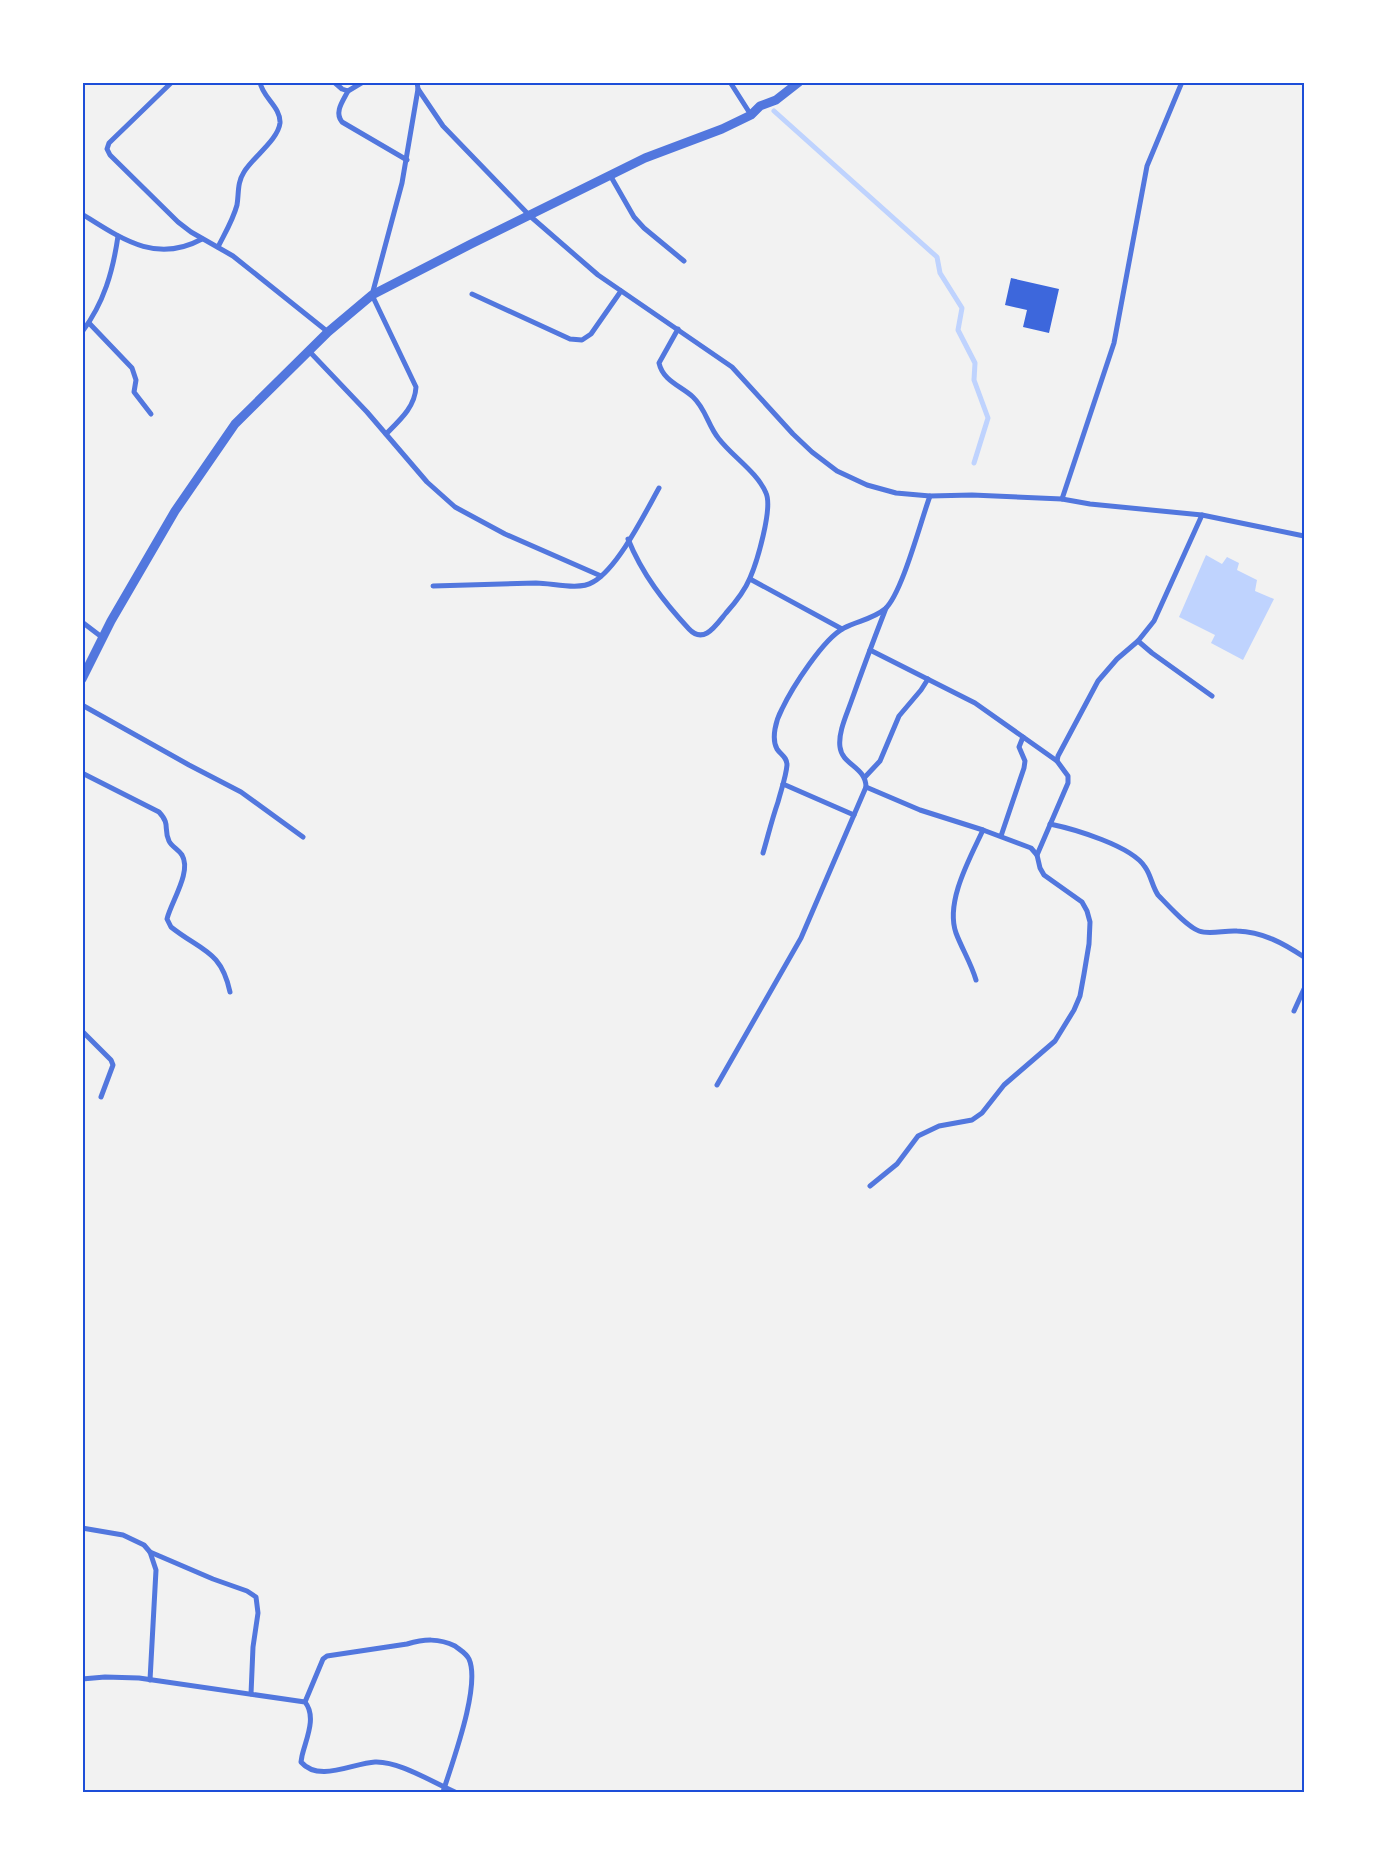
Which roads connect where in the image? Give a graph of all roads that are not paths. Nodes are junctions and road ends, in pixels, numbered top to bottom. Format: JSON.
{"nodes":[{"id":1,"x":172,"y":82,"type":"edge"},
{"id":2,"x":260,"y":82,"type":"edge"},
{"id":3,"x":334,"y":82,"type":"edge"},
{"id":4,"x":363,"y":82,"type":"edge"},
{"id":5,"x":417,"y":82,"type":"edge"},
{"id":6,"x":730,"y":82,"type":"edge"},
{"id":7,"x":799,"y":82,"type":"edge"},
{"id":8,"x":1182,"y":82,"type":"edge"},
{"id":9,"x":418,"y":89,"type":"junction"},
{"id":10,"x":348,"y":91,"type":"junction"},
{"id":11,"x":751,"y":115,"type":"junction"},
{"id":12,"x":407,"y":160,"type":"junction"},
{"id":13,"x":610,"y":175,"type":"junction"},
{"id":14,"x":82,"y":214,"type":"edge"},
{"id":15,"x":530,"y":216,"type":"junction"},
{"id":16,"x":118,"y":236,"type":"junction"},
{"id":17,"x":202,"y":239,"type":"junction"},
{"id":18,"x":218,"y":247,"type":"junction"},
{"id":19,"x":684,"y":261,"type":"dead end"},
{"id":20,"x":621,"y":291,"type":"junction"},
{"id":21,"x":472,"y":294,"type":"dead end"},
{"id":22,"x":372,"y":295,"type":"junction"},
{"id":23,"x":89,"y":323,"type":"junction"},
{"id":24,"x":678,"y":329,"type":"junction"},
{"id":25,"x":82,"y":332,"type":"edge"},
{"id":26,"x":328,"y":332,"type":"junction"},
{"id":27,"x":309,"y":351,"type":"junction"},
{"id":28,"x":151,"y":414,"type":"dead end"},
{"id":29,"x":386,"y":434,"type":"junction"},
{"id":30,"x":659,"y":488,"type":"dead end"},
{"id":31,"x":930,"y":496,"type":"junction"},
{"id":32,"x":1062,"y":499,"type":"junction"},
{"id":33,"x":1202,"y":515,"type":"junction"},
{"id":34,"x":1304,"y":536,"type":"edge"},
{"id":35,"x":628,"y":539,"type":"junction"},
{"id":36,"x":601,"y":576,"type":"junction"},
{"id":37,"x":750,"y":580,"type":"junction"},
{"id":38,"x":433,"y":586,"type":"dead end"},
{"id":39,"x":886,"y":608,"type":"junction"},
{"id":40,"x":82,"y":622,"type":"edge"},
{"id":41,"x":842,"y":629,"type":"junction"},
{"id":42,"x":103,"y":638,"type":"junction"},
{"id":43,"x":1138,"y":641,"type":"junction"},
{"id":44,"x":870,"y":650,"type":"junction"},
{"id":45,"x":82,"y":679,"type":"edge"},
{"id":46,"x":928,"y":679,"type":"junction"},
{"id":47,"x":1212,"y":696,"type":"dead end"},
{"id":48,"x":82,"y":705,"type":"edge"},
{"id":49,"x":1023,"y":737,"type":"junction"},
{"id":50,"x":1057,"y":761,"type":"junction"},
{"id":51,"x":82,"y":772,"type":"edge"},
{"id":52,"x":865,"y":777,"type":"junction"},
{"id":53,"x":783,"y":784,"type":"junction"},
{"id":54,"x":866,"y":787,"type":"junction"},
{"id":55,"x":854,"y":815,"type":"junction"},
{"id":56,"x":1050,"y":824,"type":"junction"},
{"id":57,"x":983,"y":830,"type":"junction"},
{"id":58,"x":1001,"y":836,"type":"junction"},
{"id":59,"x":303,"y":837,"type":"dead end"},
{"id":60,"x":763,"y":853,"type":"dead end"},
{"id":61,"x":1037,"y":855,"type":"junction"},
{"id":62,"x":1304,"y":957,"type":"edge"},
{"id":63,"x":976,"y":980,"type":"dead end"},
{"id":64,"x":1304,"y":989,"type":"edge"},
{"id":65,"x":230,"y":992,"type":"dead end"},
{"id":66,"x":1294,"y":1011,"type":"dead end"},
{"id":67,"x":82,"y":1031,"type":"edge"},
{"id":68,"x":717,"y":1084,"type":"dead end"},
{"id":69,"x":101,"y":1097,"type":"dead end"},
{"id":70,"x":870,"y":1186,"type":"dead end"},
{"id":71,"x":82,"y":1528,"type":"edge"},
{"id":72,"x":150,"y":1552,"type":"junction"},
{"id":73,"x":82,"y":1679,"type":"edge"},
{"id":74,"x":150,"y":1680,"type":"junction"},
{"id":75,"x":251,"y":1694,"type":"junction"},
{"id":76,"x":305,"y":1702,"type":"junction"},
{"id":77,"x":443,"y":1790,"type":"edge"},
{"id":78,"x":454,"y":1792,"type":"edge"}],
"edges":[{"from":1,"to":17,"type":"street"},
{"from":2,"to":18,"type":"street"},
{"from":3,"to":10,"type":"street"},
{"from":4,"to":10,"type":"street"},
{"from":5,"to":9,"type":"street"},
{"from":6,"to":11,"type":"street"},
{"from":7,"to":11,"type":"street"},
{"from":8,"to":32,"type":"street"},
{"from":9,"to":12,"type":"street"},
{"from":9,"to":15,"type":"street"},
{"from":10,"to":12,"type":"street"},
{"from":11,"to":13,"type":"street"},
{"from":12,"to":22,"type":"street"},
{"from":13,"to":15,"type":"street"},
{"from":13,"to":19,"type":"street"},
{"from":14,"to":16,"type":"street"},
{"from":15,"to":20,"type":"street"},
{"from":15,"to":22,"type":"street"},
{"from":16,"to":17,"type":"street"},
{"from":16,"to":23,"type":"street"},
{"from":17,"to":18,"type":"street"},
{"from":18,"to":26,"type":"street"},
{"from":20,"to":21,"type":"street"},
{"from":20,"to":24,"type":"street"},
{"from":22,"to":26,"type":"street"},
{"from":22,"to":29,"type":"street"},
{"from":23,"to":25,"type":"street"},
{"from":23,"to":28,"type":"street"},
{"from":24,"to":31,"type":"street"},
{"from":24,"to":37,"type":"street"},
{"from":26,"to":27,"type":"street"},
{"from":27,"to":29,"type":"street"},
{"from":27,"to":42,"type":"street"},
{"from":29,"to":36,"type":"street"},
{"from":30,"to":35,"type":"street"},
{"from":31,"to":32,"type":"street"},
{"from":31,"to":39,"type":"street"},
{"from":32,"to":33,"type":"street"},
{"from":33,"to":34,"type":"street"},
{"from":33,"to":43,"type":"street"},
{"from":35,"to":36,"type":"street"},
{"from":35,"to":37,"type":"street"},
{"from":36,"to":38,"type":"street"},
{"from":37,"to":41,"type":"street"},
{"from":39,"to":41,"type":"street"},
{"from":39,"to":44,"type":"street"},
{"from":40,"to":42,"type":"street"},
{"from":41,"to":53,"type":"street"},
{"from":42,"to":45,"type":"street"},
{"from":43,"to":47,"type":"street"},
{"from":43,"to":50,"type":"street"},
{"from":44,"to":46,"type":"street"},
{"from":44,"to":52,"type":"street"},
{"from":46,"to":49,"type":"street"},
{"from":46,"to":52,"type":"street"},
{"from":48,"to":59,"type":"street"},
{"from":49,"to":50,"type":"street"},
{"from":49,"to":58,"type":"street"},
{"from":50,"to":56,"type":"street"},
{"from":51,"to":65,"type":"street"},
{"from":52,"to":54,"type":"street"},
{"from":53,"to":55,"type":"street"},
{"from":53,"to":60,"type":"street"},
{"from":54,"to":55,"type":"street"},
{"from":54,"to":57,"type":"street"},
{"from":55,"to":68,"type":"street"},
{"from":56,"to":61,"type":"street"},
{"from":56,"to":62,"type":"street"},
{"from":57,"to":58,"type":"street"},
{"from":57,"to":63,"type":"street"},
{"from":58,"to":61,"type":"street"},
{"from":61,"to":70,"type":"street"},
{"from":64,"to":66,"type":"street"},
{"from":67,"to":69,"type":"street"},
{"from":71,"to":72,"type":"street"},
{"from":72,"to":74,"type":"street"},
{"from":72,"to":75,"type":"street"},
{"from":73,"to":74,"type":"street"},
{"from":74,"to":75,"type":"street"},
{"from":75,"to":76,"type":"street"},
{"from":76,"to":77,"type":"street"},
{"from":76,"to":77,"type":"street"},
{"from":77,"to":78,"type":"street"}]}
